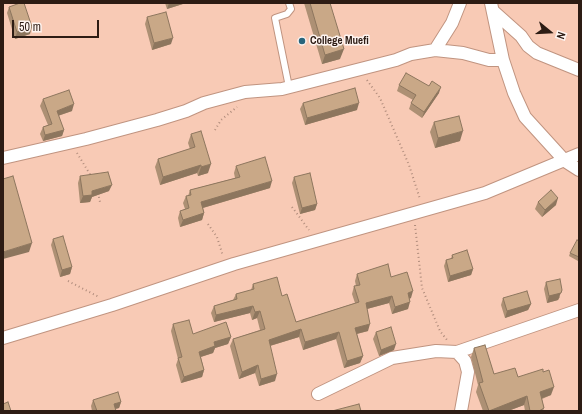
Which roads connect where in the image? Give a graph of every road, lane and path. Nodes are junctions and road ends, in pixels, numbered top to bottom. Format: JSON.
{"nodes":[{"id":1,"x":289,"y":3,"type":"edge"},
{"id":2,"x":460,"y":3,"type":"edge"},
{"id":3,"x":492,"y":7,"type":"edge"},
{"id":4,"x":435,"y":50,"type":"junction"},
{"id":5,"x":503,"y":60,"type":"junction"},
{"id":6,"x":359,"y":69,"type":"junction"},
{"id":7,"x":579,"y":70,"type":"edge"},
{"id":8,"x":289,"y":87,"type":"junction"},
{"id":9,"x":241,"y":104,"type":"dead end"},
{"id":10,"x":216,"y":130,"type":"dead end"},
{"id":11,"x":73,"y":142,"type":"junction"},
{"id":12,"x":579,"y":154,"type":"edge"},
{"id":13,"x":3,"y":158,"type":"edge"},
{"id":14,"x":565,"y":161,"type":"junction"},
{"id":15,"x":579,"y":170,"type":"edge"},
{"id":16,"x":93,"y":180,"type":"edge"},
{"id":17,"x":98,"y":191,"type":"edge"},
{"id":18,"x":100,"y":202,"type":"dead end"},
{"id":19,"x":292,"y":207,"type":"dead end"},
{"id":20,"x":419,"y":210,"type":"junction"},
{"id":21,"x":301,"y":220,"type":"dead end"},
{"id":22,"x":208,"y":224,"type":"dead end"},
{"id":23,"x":224,"y":257,"type":"dead end"},
{"id":24,"x":68,"y":281,"type":"dead end"},
{"id":25,"x":112,"y":305,"type":"junction"},
{"id":26,"x":579,"y":310,"type":"edge"},
{"id":27,"x":3,"y":338,"type":"edge"},
{"id":28,"x":457,"y":352,"type":"junction"},
{"id":29,"x":318,"y":394,"type":"dead end"},
{"id":30,"x":461,"y":411,"type":"edge"}],
"edges":[{"from":1,"to":8,"type":"lane"},
{"from":2,"to":4,"type":"street"},
{"from":3,"to":5,"type":"street"},
{"from":3,"to":7,"type":"street"},
{"from":4,"to":5,"type":"street"},
{"from":4,"to":6,"type":"street"},
{"from":5,"to":14,"type":"street"},
{"from":6,"to":8,"type":"street"},
{"from":6,"to":20,"type":"path"},
{"from":8,"to":11,"type":"street"},
{"from":9,"to":10,"type":"path"},
{"from":11,"to":13,"type":"street"},
{"from":11,"to":16,"type":"path"},
{"from":12,"to":14,"type":"street"},
{"from":14,"to":15,"type":"street"},
{"from":14,"to":20,"type":"street"},
{"from":17,"to":18,"type":"path"},
{"from":19,"to":21,"type":"path"},
{"from":20,"to":25,"type":"street"},
{"from":20,"to":28,"type":"path"},
{"from":22,"to":23,"type":"path"},
{"from":24,"to":25,"type":"path"},
{"from":25,"to":27,"type":"street"},
{"from":26,"to":28,"type":"street"},
{"from":28,"to":29,"type":"street"},
{"from":28,"to":30,"type":"street"}]}
